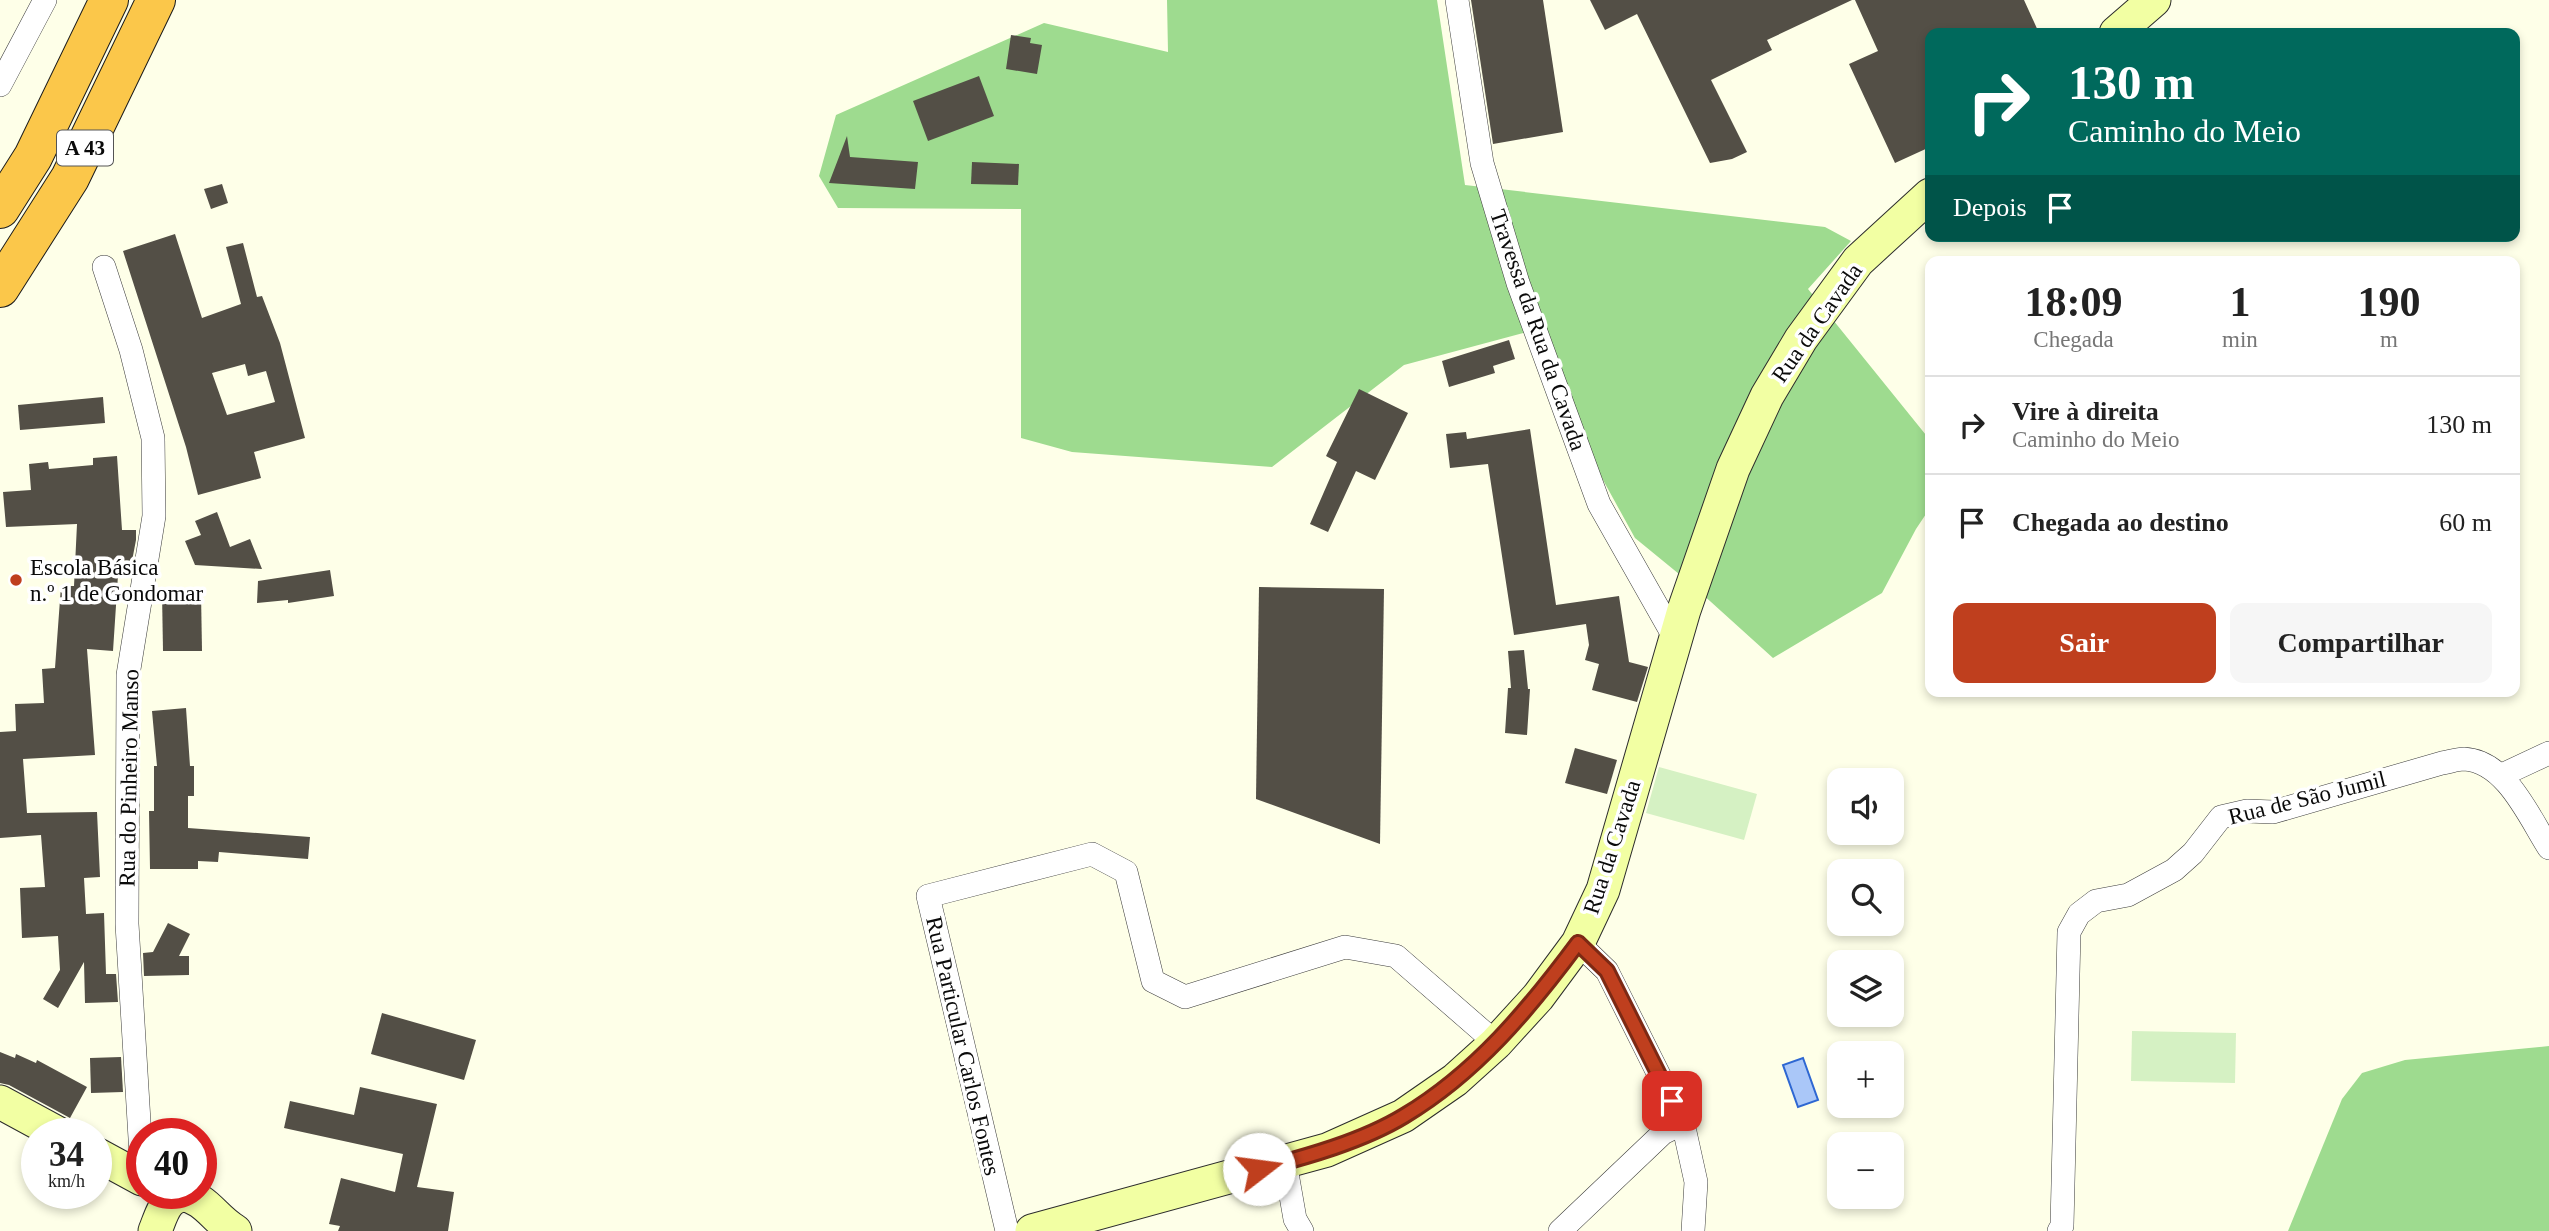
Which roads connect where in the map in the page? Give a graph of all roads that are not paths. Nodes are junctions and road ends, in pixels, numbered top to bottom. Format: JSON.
{"nodes":[{"id":1,"x":46,"y":0,"type":"edge"},
{"id":2,"x":109,"y":0,"type":"edge"},
{"id":3,"x":156,"y":0,"type":"edge"},
{"id":4,"x":1457,"y":0,"type":"edge"},
{"id":5,"x":2154,"y":0,"type":"edge"},
{"id":6,"x":2122,"y":28,"type":"edge"},
{"id":7,"x":0,"y":85,"type":"edge"},
{"id":8,"x":1925,"y":200,"type":"edge"},
{"id":9,"x":0,"y":209,"type":"edge"},
{"id":10,"x":104,"y":267,"type":"dead end"},
{"id":11,"x":0,"y":288,"type":"edge"},
{"id":12,"x":1676,"y":640,"type":"junction"},
{"id":13,"x":2549,"y":753,"type":"edge"},
{"id":14,"x":2502,"y":775,"type":"junction"},
{"id":15,"x":2549,"y":848,"type":"edge"},
{"id":16,"x":1578,"y":943,"type":"junction"},
{"id":17,"x":1496,"y":1043,"type":"junction"},
{"id":18,"x":0,"y":1102,"type":"edge"},
{"id":19,"x":30,"y":1118,"type":"edge"},
{"id":20,"x":139,"y":1118,"type":"edge"},
{"id":21,"x":1683,"y":1123,"type":"junction"},
{"id":22,"x":1285,"y":1162,"type":"junction"},
{"id":23,"x":177,"y":1212,"type":"edge"},
{"id":24,"x":235,"y":1231,"type":"edge"},
{"id":25,"x":1007,"y":1231,"type":"edge"},
{"id":26,"x":1032,"y":1231,"type":"edge"},
{"id":27,"x":1302,"y":1231,"type":"edge"},
{"id":28,"x":1560,"y":1231,"type":"edge"},
{"id":29,"x":1693,"y":1231,"type":"edge"},
{"id":30,"x":2059,"y":1231,"type":"edge"}],
"edges":[{"from":1,"to":7,"type":"street"},
{"from":2,"to":9,"type":"highway","number":"A 43"},
{"from":3,"to":11,"type":"highway","number":"A 43"},
{"from":4,"to":12,"type":"street","name":"Travessa da Rua da Cavada"},
{"from":5,"to":6,"type":"street"},
{"from":8,"to":12,"type":"street","name":"Rua da Cavada"},
{"from":10,"to":20,"type":"street","name":"Rua do Pinheiro Manso"},
{"from":12,"to":16,"type":"street","name":"Rua da Cavada"},
{"from":13,"to":14,"type":"street"},
{"from":14,"to":15,"type":"street"},
{"from":14,"to":30,"type":"street","name":"Rua de São Jumil"},
{"from":16,"to":17,"type":"street","name":"Rua da Cavada"},
{"from":16,"to":21,"type":"street"},
{"from":17,"to":22,"type":"street","name":"Rua da Cavada"},
{"from":17,"to":25,"type":"street","name":"Rua Particular Carlos Fontes"},
{"from":18,"to":19,"type":"street"},
{"from":21,"to":28,"type":"street"},
{"from":21,"to":29,"type":"street"},
{"from":22,"to":26,"type":"street","name":"Rua da Cavada"},
{"from":22,"to":27,"type":"street"},
{"from":23,"to":24,"type":"street"}]}
